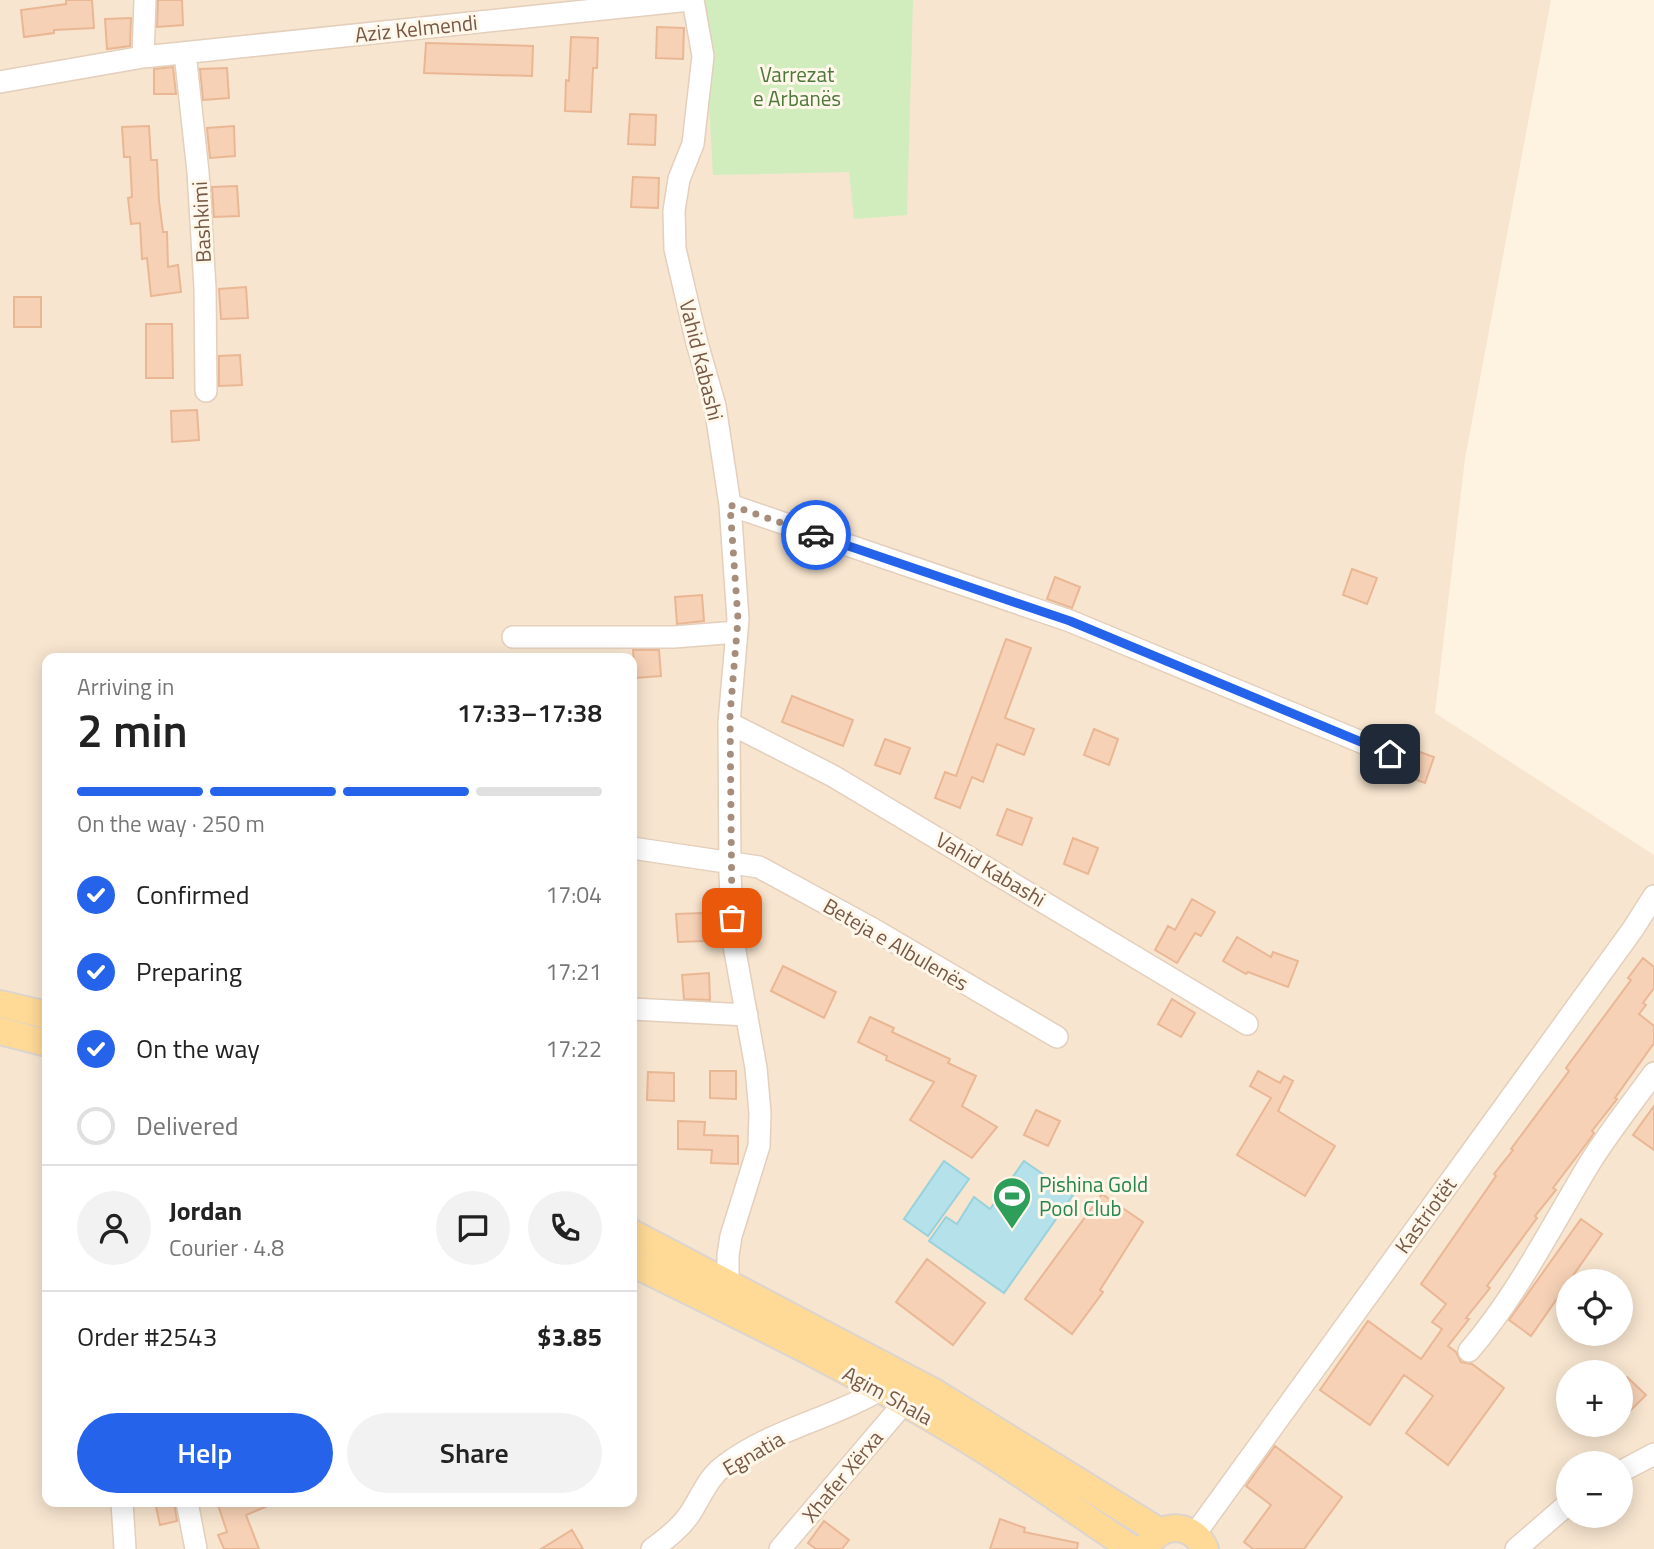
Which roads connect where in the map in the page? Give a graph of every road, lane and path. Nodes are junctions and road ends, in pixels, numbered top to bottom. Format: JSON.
{"nodes":[{"id":1,"x":145,"y":0,"type":"edge"},
{"id":2,"x":691,"y":0,"type":"edge"},
{"id":3,"x":185,"y":53,"type":"junction"},
{"id":4,"x":143,"y":57,"type":"junction"},
{"id":5,"x":0,"y":82,"type":"edge"},
{"id":6,"x":206,"y":391,"type":"dead end"},
{"id":7,"x":730,"y":505,"type":"junction"},
{"id":8,"x":737,"y":632,"type":"junction"},
{"id":9,"x":513,"y":637,"type":"dead end"},
{"id":10,"x":729,"y":723,"type":"junction"},
{"id":11,"x":1390,"y":754,"type":"dead end"},
{"id":12,"x":637,"y":849,"type":"edge"},
{"id":13,"x":730,"y":863,"type":"junction"},
{"id":14,"x":1651,"y":905,"type":"edge"},
{"id":15,"x":0,"y":1004,"type":"edge"},
{"id":16,"x":637,"y":1009,"type":"edge"},
{"id":17,"x":42,"y":1013,"type":"edge"},
{"id":18,"x":747,"y":1015,"type":"junction"},
{"id":19,"x":1247,"y":1024,"type":"dead end"},
{"id":20,"x":0,"y":1031,"type":"edge"},
{"id":21,"x":1057,"y":1037,"type":"dead end"},
{"id":22,"x":42,"y":1042,"type":"edge"},
{"id":23,"x":1654,"y":1073,"type":"edge"},
{"id":24,"x":637,"y":1236,"type":"edge"},
{"id":25,"x":637,"y":1266,"type":"edge"},
{"id":26,"x":728,"y":1282,"type":"junction"},
{"id":27,"x":1469,"y":1351,"type":"dead end"},
{"id":28,"x":880,"y":1390,"type":"junction"},
{"id":29,"x":904,"y":1403,"type":"junction"},
{"id":30,"x":1654,"y":1454,"type":"edge"},
{"id":31,"x":1633,"y":1465,"type":"edge"},
{"id":32,"x":122,"y":1507,"type":"edge"},
{"id":33,"x":188,"y":1507,"type":"edge"},
{"id":34,"x":1556,"y":1514,"type":"edge"},
{"id":35,"x":1153,"y":1540,"type":"edge"},
{"id":36,"x":1200,"y":1541,"type":"edge"},
{"id":37,"x":125,"y":1549,"type":"edge"},
{"id":38,"x":196,"y":1549,"type":"edge"},
{"id":39,"x":652,"y":1549,"type":"edge"},
{"id":40,"x":780,"y":1549,"type":"edge"},
{"id":41,"x":1132,"y":1549,"type":"edge"},
{"id":42,"x":1516,"y":1549,"type":"edge"}],
"edges":[{"from":1,"to":4,"type":"street"},
{"from":2,"to":3,"type":"street","name":"Aziz Kelmendi"},
{"from":2,"to":7,"type":"street","name":"Vahid Kabashi"},
{"from":3,"to":4,"type":"street","name":"Aziz Kelmendi"},
{"from":3,"to":6,"type":"street","name":"Bashkimi"},
{"from":4,"to":5,"type":"street","name":"Aziz Kelmendi"},
{"from":7,"to":8,"type":"street","name":"Vahid Kabashi"},
{"from":7,"to":11,"type":"street"},
{"from":8,"to":9,"type":"street"},
{"from":8,"to":10,"type":"street","name":"Vahid Kabashi"},
{"from":10,"to":13,"type":"street","name":"Vahid Kabashi"},
{"from":10,"to":19,"type":"street","name":"Vahid Kabashi"},
{"from":12,"to":13,"type":"street","name":"Beteja e Albulenës"},
{"from":13,"to":18,"type":"street","name":"Vahid Kabashi"},
{"from":13,"to":21,"type":"street","name":"Beteja e Albulenës"},
{"from":14,"to":36,"type":"street","name":"Kastriotët"},
{"from":15,"to":17,"type":"main road"},
{"from":16,"to":18,"type":"street"},
{"from":18,"to":26,"type":"street","name":"Vahid Kabashi"},
{"from":20,"to":22,"type":"main road"},
{"from":23,"to":27,"type":"street"},
{"from":24,"to":26,"type":"main road"},
{"from":25,"to":28,"type":"main road","name":"Agim Shala"},
{"from":26,"to":35,"type":"main road"},
{"from":28,"to":29,"type":"main road","name":"Agim Shala"},
{"from":28,"to":39,"type":"street","name":"Egnatia"},
{"from":29,"to":40,"type":"street","name":"Xhafer Xërxa"},
{"from":29,"to":41,"type":"main road","name":"Agim Shala"},
{"from":30,"to":31,"type":"street"},
{"from":32,"to":37,"type":"street"},
{"from":33,"to":38,"type":"street"},
{"from":34,"to":42,"type":"street"},
{"from":35,"to":36,"type":"main road"}]}
